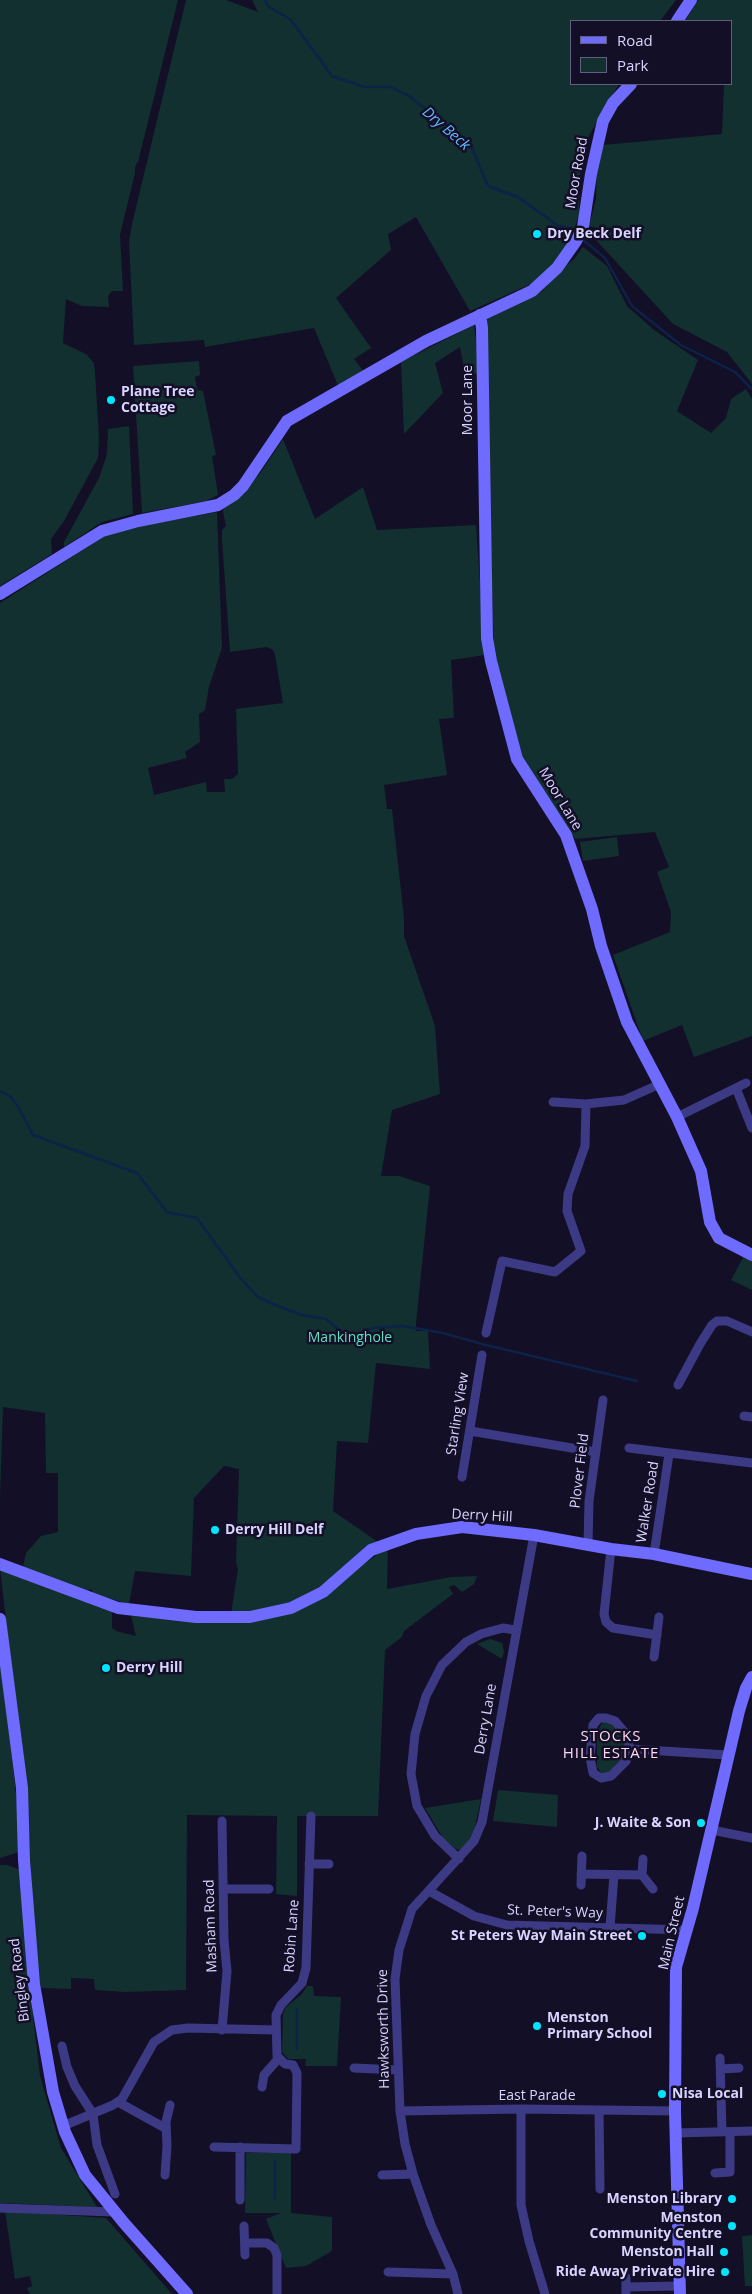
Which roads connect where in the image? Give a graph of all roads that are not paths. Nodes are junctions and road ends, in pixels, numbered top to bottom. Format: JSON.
{"nodes":[{"id":1,"x":691,"y":0,"type":"edge"},
{"id":2,"x":678,"y":20,"type":"edge"},
{"id":3,"x":630,"y":85,"type":"edge"},
{"id":4,"x":480,"y":316,"type":"junction"},
{"id":5,"x":0,"y":594,"type":"edge"},
{"id":6,"x":746,"y":1082,"type":"dead end"},
{"id":7,"x":660,"y":1084,"type":"junction"},
{"id":8,"x":736,"y":1088,"type":"junction"},
{"id":9,"x":553,"y":1102,"type":"dead end"},
{"id":10,"x":586,"y":1104,"type":"junction"},
{"id":11,"x":677,"y":1117,"type":"junction"},
{"id":12,"x":752,"y":1128,"type":"edge"},
{"id":13,"x":752,"y":1255,"type":"edge"},
{"id":14,"x":752,"y":1332,"type":"edge"},
{"id":15,"x":486,"y":1333,"type":"dead end"},
{"id":16,"x":482,"y":1355,"type":"dead end"},
{"id":17,"x":678,"y":1385,"type":"dead end"},
{"id":18,"x":604,"y":1400,"type":"dead end"},
{"id":19,"x":470,"y":1430,"type":"junction"},
{"id":20,"x":630,"y":1448,"type":"dead end"},
{"id":21,"x":596,"y":1452,"type":"junction"},
{"id":22,"x":670,"y":1454,"type":"junction"},
{"id":23,"x":752,"y":1463,"type":"edge"},
{"id":24,"x":462,"y":1477,"type":"dead end"},
{"id":25,"x":534,"y":1535,"type":"junction"},
{"id":26,"x":588,"y":1545,"type":"junction"},
{"id":27,"x":610,"y":1549,"type":"junction"},
{"id":28,"x":654,"y":1554,"type":"junction"},
{"id":29,"x":0,"y":1564,"type":"edge"},
{"id":30,"x":752,"y":1574,"type":"edge"},
{"id":31,"x":659,"y":1617,"type":"dead end"},
{"id":32,"x":0,"y":1619,"type":"edge"},
{"id":33,"x":515,"y":1630,"type":"junction"},
{"id":34,"x":657,"y":1635,"type":"junction"},
{"id":35,"x":654,"y":1657,"type":"dead end"},
{"id":36,"x":752,"y":1677,"type":"edge"},
{"id":37,"x":630,"y":1749,"type":"junction"},
{"id":38,"x":728,"y":1755,"type":"junction"},
{"id":39,"x":311,"y":1816,"type":"dead end"},
{"id":40,"x":222,"y":1821,"type":"dead end"},
{"id":41,"x":712,"y":1830,"type":"junction"},
{"id":42,"x":752,"y":1838,"type":"edge"},
{"id":43,"x":582,"y":1856,"type":"dead end"},
{"id":44,"x":459,"y":1859,"type":"junction"},
{"id":45,"x":643,"y":1859,"type":"dead end"},
{"id":46,"x":309,"y":1864,"type":"junction"},
{"id":47,"x":329,"y":1864,"type":"dead end"},
{"id":48,"x":581,"y":1874,"type":"junction"},
{"id":49,"x":614,"y":1875,"type":"junction"},
{"id":50,"x":642,"y":1875,"type":"junction"},
{"id":51,"x":581,"y":1884,"type":"dead end"},
{"id":52,"x":223,"y":1889,"type":"junction"},
{"id":53,"x":269,"y":1889,"type":"dead end"},
{"id":54,"x":653,"y":1889,"type":"dead end"},
{"id":55,"x":429,"y":1891,"type":"junction"},
{"id":56,"x":610,"y":1928,"type":"junction"},
{"id":57,"x":688,"y":1930,"type":"junction"},
{"id":58,"x":222,"y":2030,"type":"junction"},
{"id":59,"x":276,"y":2030,"type":"junction"},
{"id":60,"x":62,"y":2046,"type":"dead end"},
{"id":61,"x":278,"y":2058,"type":"junction"},
{"id":62,"x":720,"y":2058,"type":"dead end"},
{"id":63,"x":354,"y":2068,"type":"dead end"},
{"id":64,"x":739,"y":2068,"type":"dead end"},
{"id":65,"x":721,"y":2069,"type":"junction"},
{"id":66,"x":398,"y":2070,"type":"junction"},
{"id":67,"x":262,"y":2088,"type":"dead end"},
{"id":68,"x":118,"y":2102,"type":"junction"},
{"id":69,"x":170,"y":2105,"type":"dead end"},
{"id":70,"x":521,"y":2109,"type":"junction"},
{"id":71,"x":599,"y":2110,"type":"junction"},
{"id":72,"x":675,"y":2110,"type":"junction"},
{"id":73,"x":400,"y":2111,"type":"junction"},
{"id":74,"x":93,"y":2114,"type":"junction"},
{"id":75,"x":63,"y":2126,"type":"junction"},
{"id":76,"x":165,"y":2128,"type":"junction"},
{"id":77,"x":726,"y":2132,"type":"junction"},
{"id":78,"x":752,"y":2132,"type":"edge"},
{"id":79,"x":676,"y":2133,"type":"junction"},
{"id":80,"x":214,"y":2147,"type":"dead end"},
{"id":81,"x":240,"y":2148,"type":"junction"},
{"id":82,"x":715,"y":2173,"type":"dead end"},
{"id":83,"x":165,"y":2174,"type":"dead end"},
{"id":84,"x":414,"y":2174,"type":"junction"},
{"id":85,"x":382,"y":2175,"type":"dead end"},
{"id":86,"x":600,"y":2189,"type":"dead end"},
{"id":87,"x":115,"y":2194,"type":"dead end"},
{"id":88,"x":240,"y":2200,"type":"dead end"},
{"id":89,"x":0,"y":2208,"type":"edge"},
{"id":90,"x":114,"y":2212,"type":"junction"},
{"id":91,"x":244,"y":2226,"type":"dead end"},
{"id":92,"x":245,"y":2243,"type":"junction"},
{"id":93,"x":245,"y":2255,"type":"dead end"},
{"id":94,"x":388,"y":2272,"type":"dead end"},
{"id":95,"x":453,"y":2274,"type":"junction"},
{"id":96,"x":626,"y":2277,"type":"dead end"},
{"id":97,"x":680,"y":2290,"type":"edge"},
{"id":98,"x":626,"y":2291,"type":"edge"},
{"id":99,"x":187,"y":2294,"type":"edge"},
{"id":100,"x":277,"y":2294,"type":"edge"},
{"id":101,"x":458,"y":2294,"type":"edge"},
{"id":102,"x":544,"y":2294,"type":"edge"}],
"edges":[{"from":1,"to":2,"type":"street"},
{"from":3,"to":4,"type":"street","name":"Moor Road"},
{"from":4,"to":5,"type":"street","name":"Moor Road"},
{"from":4,"to":7,"type":"street","name":"Moor Lane"},
{"from":6,"to":8,"type":"street"},
{"from":7,"to":10,"type":"street"},
{"from":7,"to":11,"type":"street","name":"Moor Lane"},
{"from":8,"to":11,"type":"street"},
{"from":8,"to":12,"type":"street"},
{"from":9,"to":10,"type":"street"},
{"from":10,"to":15,"type":"street"},
{"from":11,"to":13,"type":"street","name":"Moor Lane"},
{"from":14,"to":17,"type":"street"},
{"from":16,"to":19,"type":"street","name":"Starling View"},
{"from":18,"to":21,"type":"street","name":"Plover Field"},
{"from":19,"to":21,"type":"street"},
{"from":19,"to":24,"type":"street","name":"Starling View"},
{"from":20,"to":22,"type":"street"},
{"from":21,"to":26,"type":"street","name":"Plover Field"},
{"from":22,"to":23,"type":"street"},
{"from":22,"to":28,"type":"street","name":"Walker Road"},
{"from":25,"to":26,"type":"street","name":"Derry Hill"},
{"from":25,"to":29,"type":"street","name":"Derry Hill"},
{"from":25,"to":33,"type":"street","name":"Derry Lane"},
{"from":26,"to":27,"type":"street","name":"Derry Hill"},
{"from":27,"to":28,"type":"street","name":"Derry Hill"},
{"from":27,"to":34,"type":"street"},
{"from":28,"to":30,"type":"street","name":"Derry Hill"},
{"from":31,"to":34,"type":"street"},
{"from":32,"to":75,"type":"street","name":"Bingley Road"},
{"from":33,"to":44,"type":"street","name":"Derry Lane"},
{"from":33,"to":44,"type":"street"},
{"from":34,"to":35,"type":"street"},
{"from":36,"to":38,"type":"street","name":"Main Street"},
{"from":37,"to":37,"type":"street"},
{"from":37,"to":38,"type":"street"},
{"from":38,"to":41,"type":"street","name":"Main Street"},
{"from":39,"to":46,"type":"street","name":"Robin Lane"},
{"from":40,"to":52,"type":"street","name":"Masham Road"},
{"from":41,"to":42,"type":"street"},
{"from":41,"to":57,"type":"street","name":"Main Street"},
{"from":43,"to":48,"type":"street"},
{"from":44,"to":55,"type":"street","name":"Derry Lane"},
{"from":45,"to":50,"type":"street"},
{"from":46,"to":47,"type":"street"},
{"from":46,"to":59,"type":"street","name":"Robin Lane"},
{"from":48,"to":49,"type":"street"},
{"from":48,"to":51,"type":"street"},
{"from":49,"to":50,"type":"street"},
{"from":49,"to":56,"type":"street"},
{"from":50,"to":54,"type":"street"},
{"from":52,"to":53,"type":"street"},
{"from":52,"to":58,"type":"street","name":"Masham Road"},
{"from":55,"to":56,"type":"street","name":"St. Peter's Way"},
{"from":55,"to":66,"type":"street","name":"Hawksworth Drive"},
{"from":56,"to":57,"type":"street","name":"St. Peter's Way"},
{"from":57,"to":72,"type":"street","name":"Main Street"},
{"from":58,"to":59,"type":"street"},
{"from":58,"to":68,"type":"street"},
{"from":59,"to":61,"type":"street","name":"Robin Lane"},
{"from":60,"to":74,"type":"street"},
{"from":61,"to":67,"type":"street"},
{"from":61,"to":81,"type":"street"},
{"from":62,"to":65,"type":"street"},
{"from":63,"to":66,"type":"street"},
{"from":64,"to":65,"type":"street"},
{"from":65,"to":77,"type":"street"},
{"from":66,"to":73,"type":"street","name":"Hawksworth Drive"},
{"from":68,"to":74,"type":"street"},
{"from":68,"to":76,"type":"street"},
{"from":69,"to":76,"type":"street"},
{"from":70,"to":71,"type":"street","name":"East Parade"},
{"from":70,"to":73,"type":"street","name":"East Parade"},
{"from":70,"to":102,"type":"street"},
{"from":71,"to":72,"type":"street","name":"East Parade"},
{"from":71,"to":86,"type":"street"},
{"from":72,"to":79,"type":"street","name":"Main Street"},
{"from":73,"to":84,"type":"street","name":"Hawksworth Drive"},
{"from":74,"to":75,"type":"street"},
{"from":74,"to":87,"type":"street"},
{"from":75,"to":90,"type":"street","name":"Bingley Road"},
{"from":76,"to":83,"type":"street"},
{"from":77,"to":78,"type":"street"},
{"from":77,"to":79,"type":"street"},
{"from":77,"to":82,"type":"street"},
{"from":79,"to":97,"type":"street","name":"Main Street"},
{"from":80,"to":81,"type":"street"},
{"from":81,"to":88,"type":"street"},
{"from":84,"to":85,"type":"street"},
{"from":84,"to":95,"type":"street","name":"Hawksworth Drive"},
{"from":89,"to":90,"type":"street"},
{"from":90,"to":99,"type":"street","name":"Bingley Road"},
{"from":91,"to":92,"type":"street"},
{"from":92,"to":93,"type":"street"},
{"from":92,"to":100,"type":"street"},
{"from":94,"to":95,"type":"street"},
{"from":95,"to":101,"type":"street","name":"Hawksworth Drive"},
{"from":96,"to":98,"type":"street"},
{"from":97,"to":98,"type":"street"}]}
